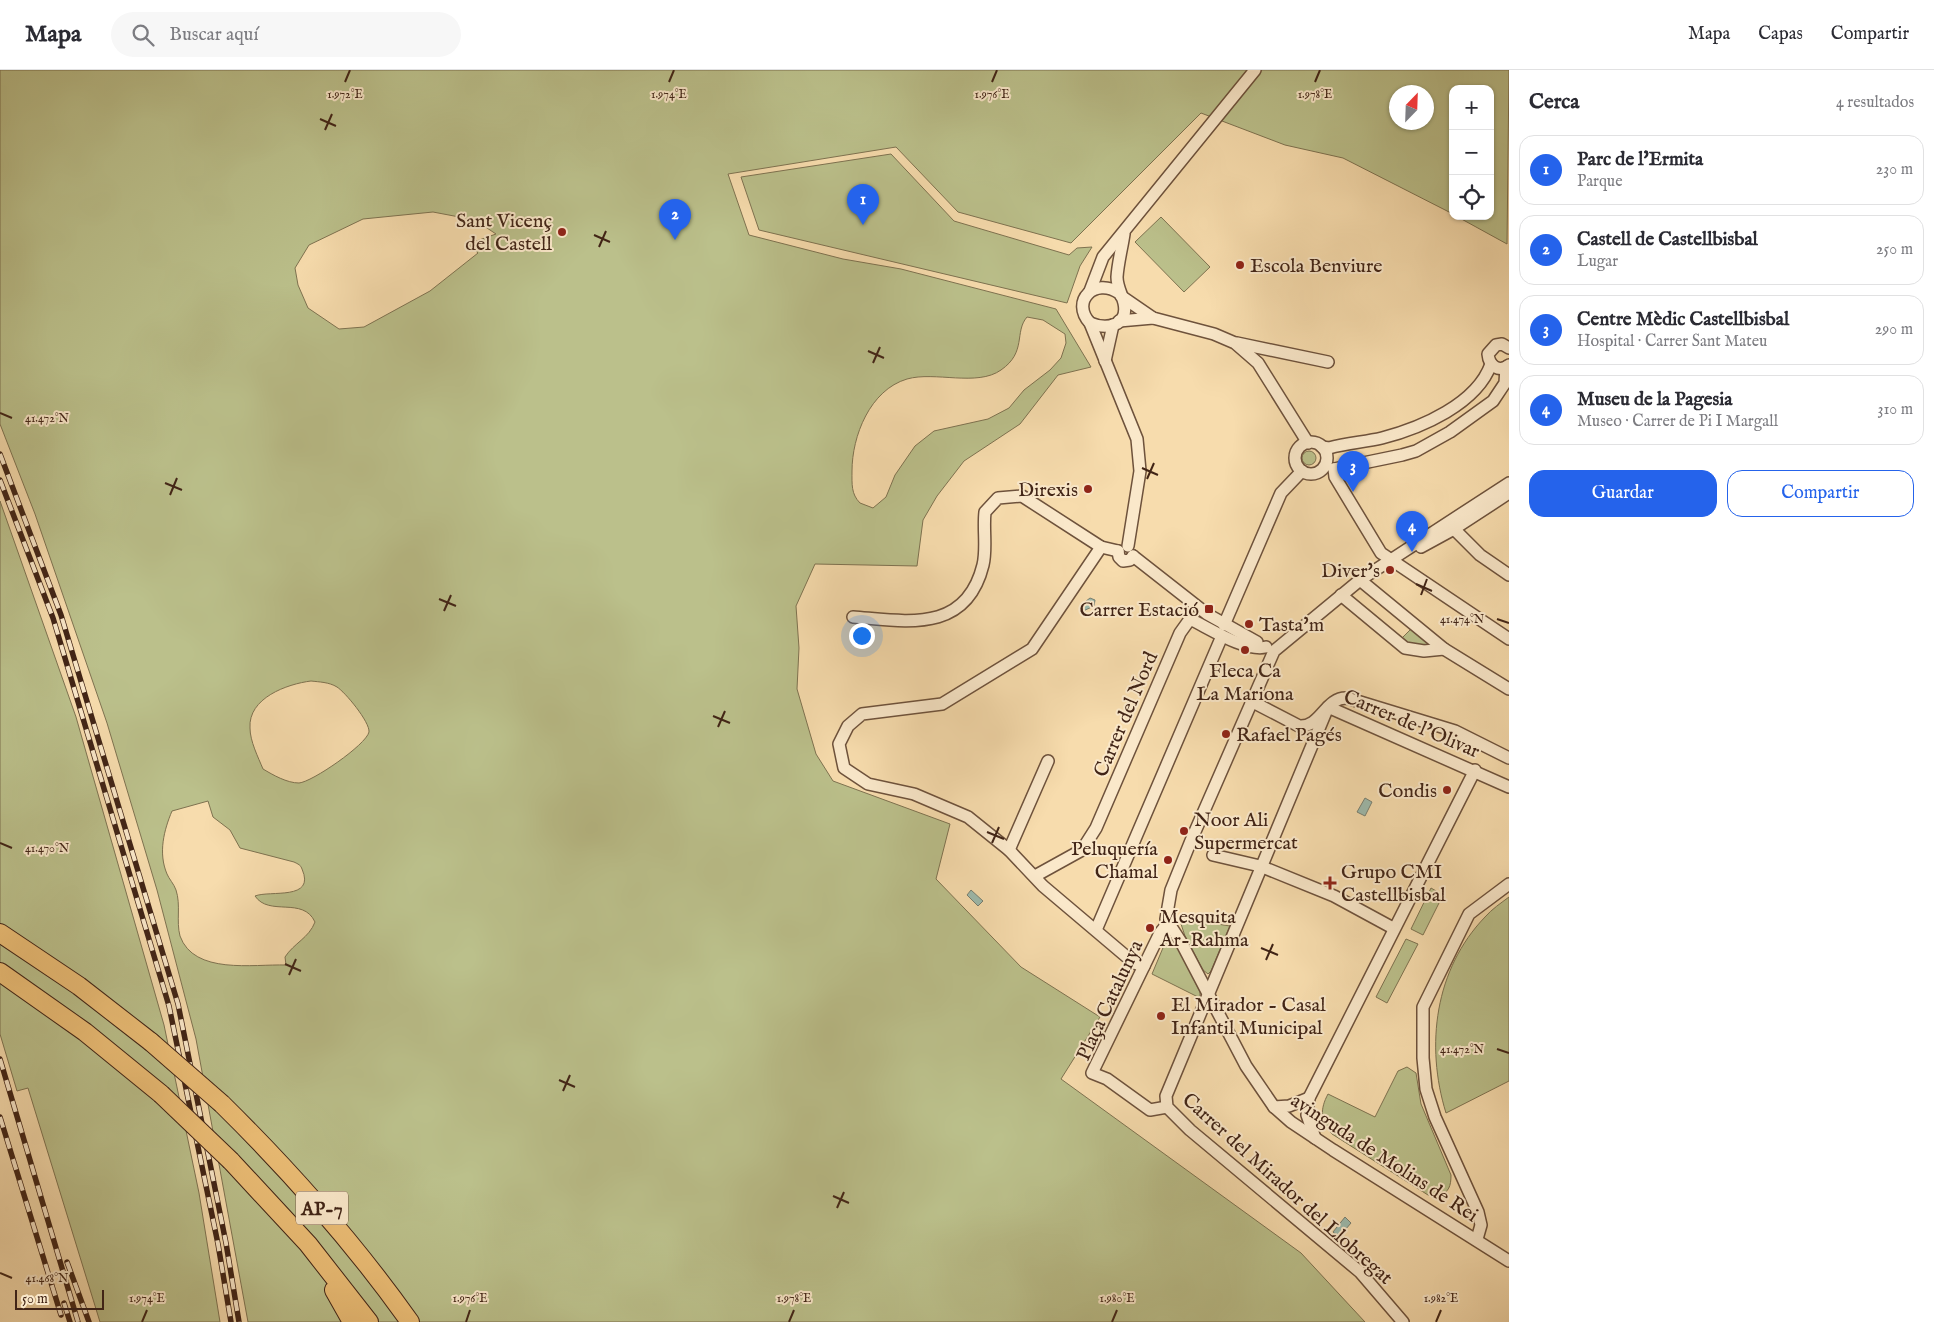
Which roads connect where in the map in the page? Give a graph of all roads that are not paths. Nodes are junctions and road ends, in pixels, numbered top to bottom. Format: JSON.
{"nodes":[{"id":1,"x":1255,"y":70,"type":"edge"},
{"id":2,"x":1124,"y":232,"type":"junction"},
{"id":3,"x":1090,"y":292,"type":"junction"},
{"id":4,"x":1120,"y":295,"type":"junction"},
{"id":5,"x":1153,"y":318,"type":"junction"},
{"id":6,"x":1090,"y":323,"type":"junction"},
{"id":7,"x":1116,"y":323,"type":"junction"},
{"id":8,"x":1235,"y":343,"type":"junction"},
{"id":9,"x":1509,"y":348,"type":"edge"},
{"id":10,"x":1105,"y":361,"type":"junction"},
{"id":11,"x":1328,"y":362,"type":"dead end"},
{"id":12,"x":1490,"y":364,"type":"junction"},
{"id":13,"x":1508,"y":366,"type":"edge"},
{"id":14,"x":1308,"y":442,"type":"junction"},
{"id":15,"x":1322,"y":447,"type":"junction"},
{"id":16,"x":1330,"y":466,"type":"junction"},
{"id":17,"x":1302,"y":471,"type":"junction"},
{"id":18,"x":1509,"y":484,"type":"edge"},
{"id":19,"x":1509,"y":494,"type":"edge"},
{"id":20,"x":1454,"y":529,"type":"junction"},
{"id":21,"x":1101,"y":547,"type":"junction"},
{"id":22,"x":1126,"y":551,"type":"junction"},
{"id":23,"x":1402,"y":553,"type":"junction"},
{"id":24,"x":1390,"y":560,"type":"junction"},
{"id":25,"x":1509,"y":575,"type":"edge"},
{"id":26,"x":1360,"y":580,"type":"junction"},
{"id":27,"x":1340,"y":595,"type":"junction"},
{"id":28,"x":853,"y":617,"type":"dead end"},
{"id":29,"x":1223,"y":630,"type":"junction"},
{"id":30,"x":1509,"y":639,"type":"edge"},
{"id":31,"x":1444,"y":648,"type":"junction"},
{"id":32,"x":1270,"y":649,"type":"junction"},
{"id":33,"x":1509,"y":689,"type":"edge"},
{"id":34,"x":1251,"y":701,"type":"junction"},
{"id":35,"x":1328,"y":707,"type":"junction"},
{"id":36,"x":1509,"y":758,"type":"edge"},
{"id":37,"x":1048,"y":760,"type":"dead end"},
{"id":38,"x":1474,"y":770,"type":"junction"},
{"id":39,"x":1509,"y":787,"type":"edge"},
{"id":40,"x":1009,"y":850,"type":"junction"},
{"id":41,"x":1213,"y":855,"type":"dead end"},
{"id":42,"x":1260,"y":866,"type":"junction"},
{"id":43,"x":1035,"y":876,"type":"junction"},
{"id":44,"x":1509,"y":884,"type":"edge"},
{"id":45,"x":1168,"y":923,"type":"junction"},
{"id":46,"x":1393,"y":928,"type":"junction"},
{"id":47,"x":1096,"y":930,"type":"junction"},
{"id":48,"x":0,"y":933,"type":"edge"},
{"id":49,"x":1144,"y":966,"type":"junction"},
{"id":50,"x":0,"y":972,"type":"edge"},
{"id":51,"x":1209,"y":994,"type":"junction"},
{"id":52,"x":1308,"y":1098,"type":"junction"},
{"id":53,"x":1167,"y":1107,"type":"junction"},
{"id":54,"x":1274,"y":1108,"type":"junction"},
{"id":55,"x":1315,"y":1138,"type":"junction"},
{"id":56,"x":1477,"y":1239,"type":"junction"},
{"id":57,"x":308,"y":1244,"type":"junction"},
{"id":58,"x":1509,"y":1261,"type":"edge"},
{"id":59,"x":352,"y":1322,"type":"edge"},
{"id":60,"x":369,"y":1322,"type":"edge"},
{"id":61,"x":410,"y":1322,"type":"edge"},
{"id":62,"x":1403,"y":1322,"type":"edge"}],
"edges":[{"from":1,"to":2,"type":"street"},
{"from":2,"to":3,"type":"street"},
{"from":2,"to":4,"type":"street"},
{"from":3,"to":4,"type":"street"},
{"from":3,"to":6,"type":"street"},
{"from":4,"to":5,"type":"street"},
{"from":4,"to":7,"type":"street"},
{"from":5,"to":7,"type":"street"},
{"from":5,"to":8,"type":"street"},
{"from":6,"to":7,"type":"street"},
{"from":6,"to":10,"type":"street"},
{"from":7,"to":10,"type":"street"},
{"from":8,"to":11,"type":"street"},
{"from":8,"to":14,"type":"street"},
{"from":9,"to":12,"type":"street"},
{"from":10,"to":22,"type":"street"},
{"from":12,"to":13,"type":"street"},
{"from":12,"to":15,"type":"street"},
{"from":13,"to":16,"type":"street"},
{"from":14,"to":15,"type":"street"},
{"from":14,"to":17,"type":"street"},
{"from":15,"to":16,"type":"street"},
{"from":16,"to":17,"type":"street"},
{"from":16,"to":24,"type":"street"},
{"from":17,"to":29,"type":"street"},
{"from":18,"to":23,"type":"street"},
{"from":19,"to":20,"type":"street"},
{"from":20,"to":23,"type":"street"},
{"from":20,"to":25,"type":"street"},
{"from":21,"to":22,"type":"street"},
{"from":21,"to":28,"type":"street"},
{"from":21,"to":40,"type":"street"},
{"from":22,"to":29,"type":"street"},
{"from":23,"to":24,"type":"street"},
{"from":24,"to":26,"type":"street"},
{"from":24,"to":30,"type":"street"},
{"from":26,"to":27,"type":"street"},
{"from":26,"to":31,"type":"street"},
{"from":27,"to":31,"type":"street"},
{"from":27,"to":32,"type":"street"},
{"from":29,"to":32,"type":"street"},
{"from":29,"to":43,"type":"street","name":"Carrer del Nord"},
{"from":29,"to":47,"type":"street"},
{"from":31,"to":33,"type":"street"},
{"from":32,"to":34,"type":"street"},
{"from":34,"to":35,"type":"street","name":"Carrer de l'Olivar"},
{"from":34,"to":45,"type":"street"},
{"from":35,"to":36,"type":"street","name":"Carrer de l'Olivar"},
{"from":35,"to":38,"type":"street","name":"Carrer de l'Olivar"},
{"from":35,"to":42,"type":"street","name":"Carrer del Mirador del Llobregat"},
{"from":37,"to":40,"type":"street"},
{"from":38,"to":39,"type":"street","name":"Carrer de l'Olivar"},
{"from":38,"to":46,"type":"street"},
{"from":40,"to":43,"type":"street"},
{"from":41,"to":42,"type":"street"},
{"from":42,"to":46,"type":"street"},
{"from":42,"to":51,"type":"street","name":"Carrer del Mirador del Llobregat"},
{"from":43,"to":47,"type":"street"},
{"from":44,"to":56,"type":"street"},
{"from":45,"to":49,"type":"street","name":"Plaça Catalunya"},
{"from":45,"to":51,"type":"street","name":"avinguda de Molins de Rei"},
{"from":46,"to":52,"type":"street"},
{"from":47,"to":49,"type":"street"},
{"from":48,"to":61,"type":"highway","number":"AP-7","bridge":true},
{"from":49,"to":53,"type":"street","name":"Plaça Catalunya"},
{"from":50,"to":57,"type":"highway","number":"AP-7","bridge":true},
{"from":51,"to":53,"type":"street","name":"Carrer del Mirador del Llobregat"},
{"from":51,"to":54,"type":"street","name":"avinguda de Molins de Rei"},
{"from":52,"to":54,"type":"street"},
{"from":52,"to":55,"type":"street"},
{"from":53,"to":62,"type":"street","name":"Carrer del Mirador del Llobregat"},
{"from":54,"to":55,"type":"street","name":"avinguda de Molins de Rei"},
{"from":55,"to":56,"type":"street","name":"avinguda de Molins de Rei"},
{"from":56,"to":58,"type":"street","name":"avinguda de Molins de Rei"},
{"from":57,"to":59,"type":"highway"},
{"from":57,"to":60,"type":"highway","number":"AP-7"}]}
